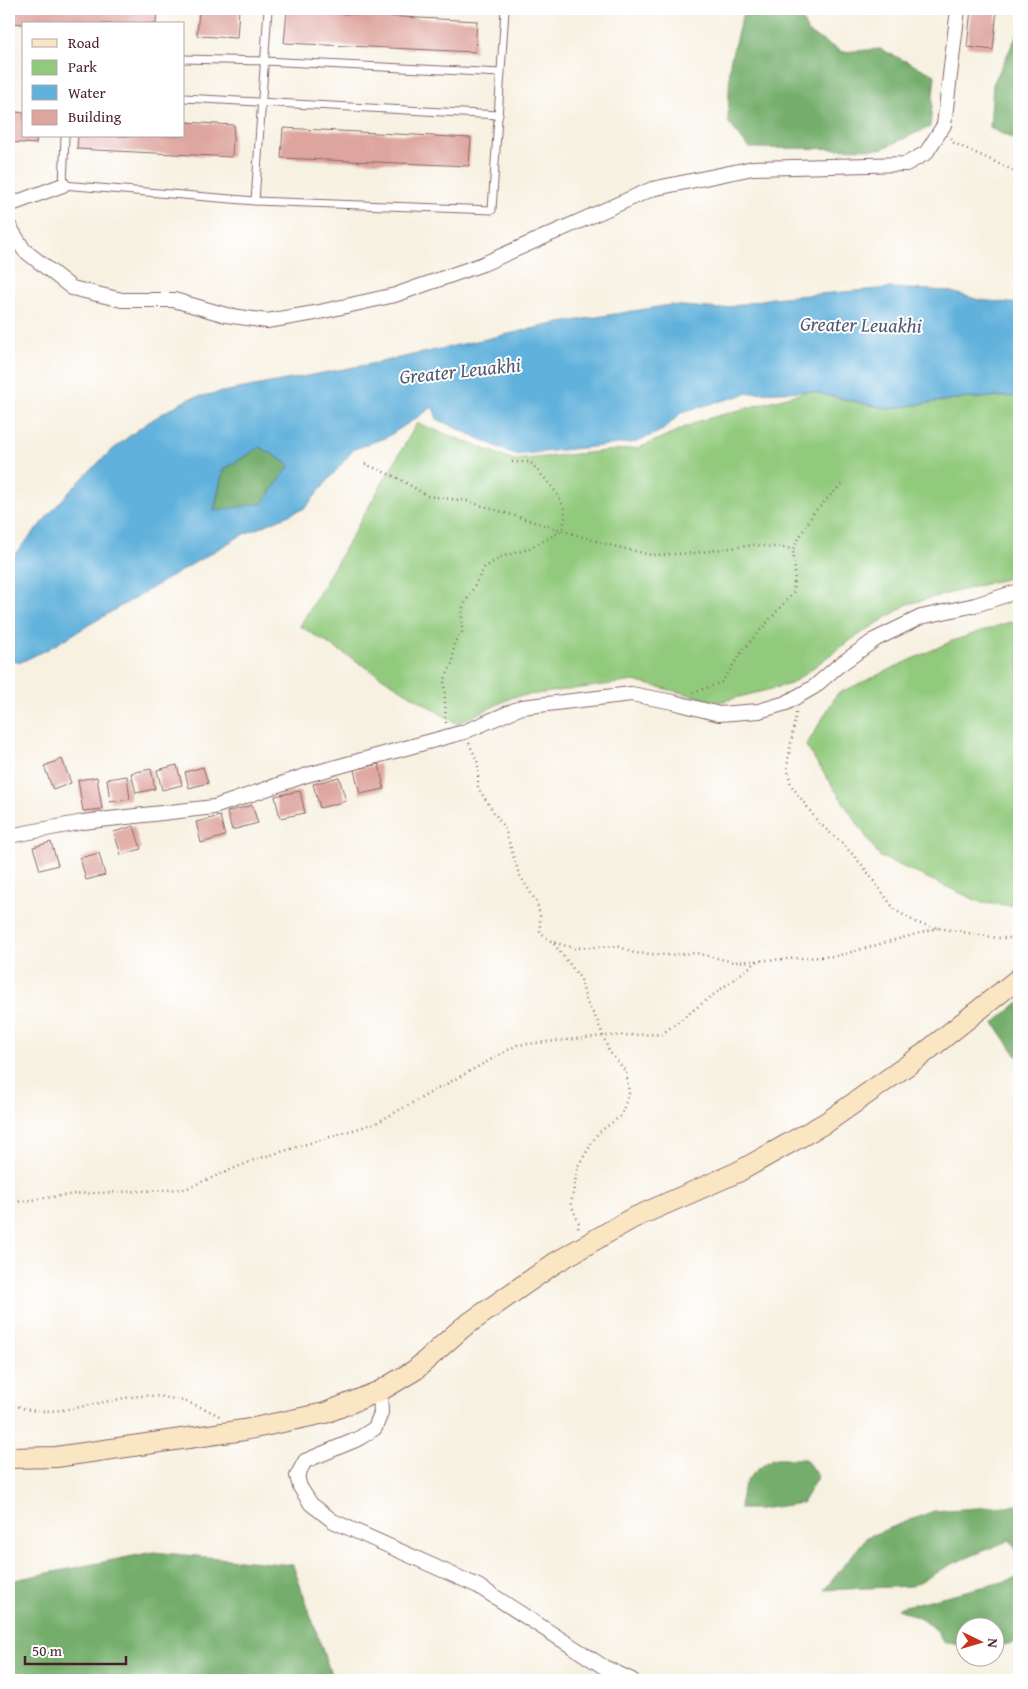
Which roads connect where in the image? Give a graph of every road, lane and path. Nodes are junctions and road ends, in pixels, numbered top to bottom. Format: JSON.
{"nodes":[{"id":1,"x":268,"y":9,"type":"edge"},
{"id":2,"x":506,"y":9,"type":"edge"},
{"id":3,"x":958,"y":9,"type":"edge"},
{"id":4,"x":185,"y":59,"type":"edge"},
{"id":5,"x":264,"y":60,"type":"junction"},
{"id":6,"x":501,"y":73,"type":"junction"},
{"id":7,"x":185,"y":98,"type":"edge"},
{"id":8,"x":261,"y":103,"type":"junction"},
{"id":9,"x":499,"y":115,"type":"junction"},
{"id":10,"x":944,"y":125,"type":"junction"},
{"id":11,"x":65,"y":138,"type":"edge"},
{"id":12,"x":1019,"y":174,"type":"edge"},
{"id":13,"x":63,"y":185,"type":"junction"},
{"id":14,"x":255,"y":201,"type":"junction"},
{"id":15,"x":9,"y":206,"type":"edge"},
{"id":16,"x":9,"y":226,"type":"edge"},
{"id":17,"x":510,"y":462,"type":"dead end"},
{"id":18,"x":365,"y":464,"type":"dead end"},
{"id":19,"x":844,"y":482,"type":"dead end"},
{"id":20,"x":562,"y":531,"type":"junction"},
{"id":21,"x":792,"y":549,"type":"junction"},
{"id":22,"x":1019,"y":591,"type":"edge"},
{"id":23,"x":804,"y":693,"type":"junction"},
{"id":24,"x":673,"y":702,"type":"junction"},
{"id":25,"x":464,"y":732,"type":"junction"},
{"id":26,"x":446,"y":736,"type":"junction"},
{"id":27,"x":9,"y":836,"type":"edge"},
{"id":28,"x":938,"y":928,"type":"junction"},
{"id":29,"x":1019,"y":938,"type":"edge"},
{"id":30,"x":552,"y":942,"type":"junction"},
{"id":31,"x":759,"y":960,"type":"junction"},
{"id":32,"x":1019,"y":978,"type":"edge"},
{"id":33,"x":604,"y":1036,"type":"junction"},
{"id":34,"x":9,"y":1203,"type":"edge"},
{"id":35,"x":577,"y":1250,"type":"junction"},
{"id":36,"x":380,"y":1391,"type":"junction"},
{"id":37,"x":9,"y":1403,"type":"edge"},
{"id":38,"x":244,"y":1430,"type":"junction"},
{"id":39,"x":9,"y":1458,"type":"edge"},
{"id":40,"x":632,"y":1680,"type":"edge"}],
"edges":[{"from":1,"to":5,"type":"lane"},
{"from":2,"to":6,"type":"lane"},
{"from":3,"to":10,"type":"street"},
{"from":4,"to":5,"type":"lane"},
{"from":5,"to":6,"type":"lane"},
{"from":5,"to":8,"type":"lane"},
{"from":6,"to":9,"type":"lane"},
{"from":7,"to":8,"type":"lane"},
{"from":8,"to":9,"type":"lane"},
{"from":8,"to":14,"type":"lane"},
{"from":9,"to":14,"type":"lane"},
{"from":10,"to":12,"type":"path"},
{"from":10,"to":16,"type":"street"},
{"from":11,"to":13,"type":"lane"},
{"from":13,"to":14,"type":"lane"},
{"from":13,"to":15,"type":"street"},
{"from":17,"to":20,"type":"path"},
{"from":18,"to":20,"type":"path"},
{"from":19,"to":21,"type":"path"},
{"from":20,"to":21,"type":"path"},
{"from":20,"to":26,"type":"path"},
{"from":21,"to":24,"type":"path"},
{"from":22,"to":23,"type":"street"},
{"from":23,"to":24,"type":"street"},
{"from":23,"to":28,"type":"path"},
{"from":24,"to":25,"type":"street"},
{"from":25,"to":26,"type":"street"},
{"from":25,"to":30,"type":"path"},
{"from":26,"to":27,"type":"street"},
{"from":28,"to":29,"type":"path"},
{"from":28,"to":31,"type":"path"},
{"from":30,"to":31,"type":"path"},
{"from":30,"to":33,"type":"path"},
{"from":31,"to":33,"type":"path"},
{"from":32,"to":35,"type":"main road"},
{"from":33,"to":34,"type":"path"},
{"from":33,"to":35,"type":"path"},
{"from":35,"to":36,"type":"main road"},
{"from":36,"to":38,"type":"main road"},
{"from":36,"to":40,"type":"street"},
{"from":37,"to":38,"type":"path"},
{"from":38,"to":39,"type":"main road"}]}
